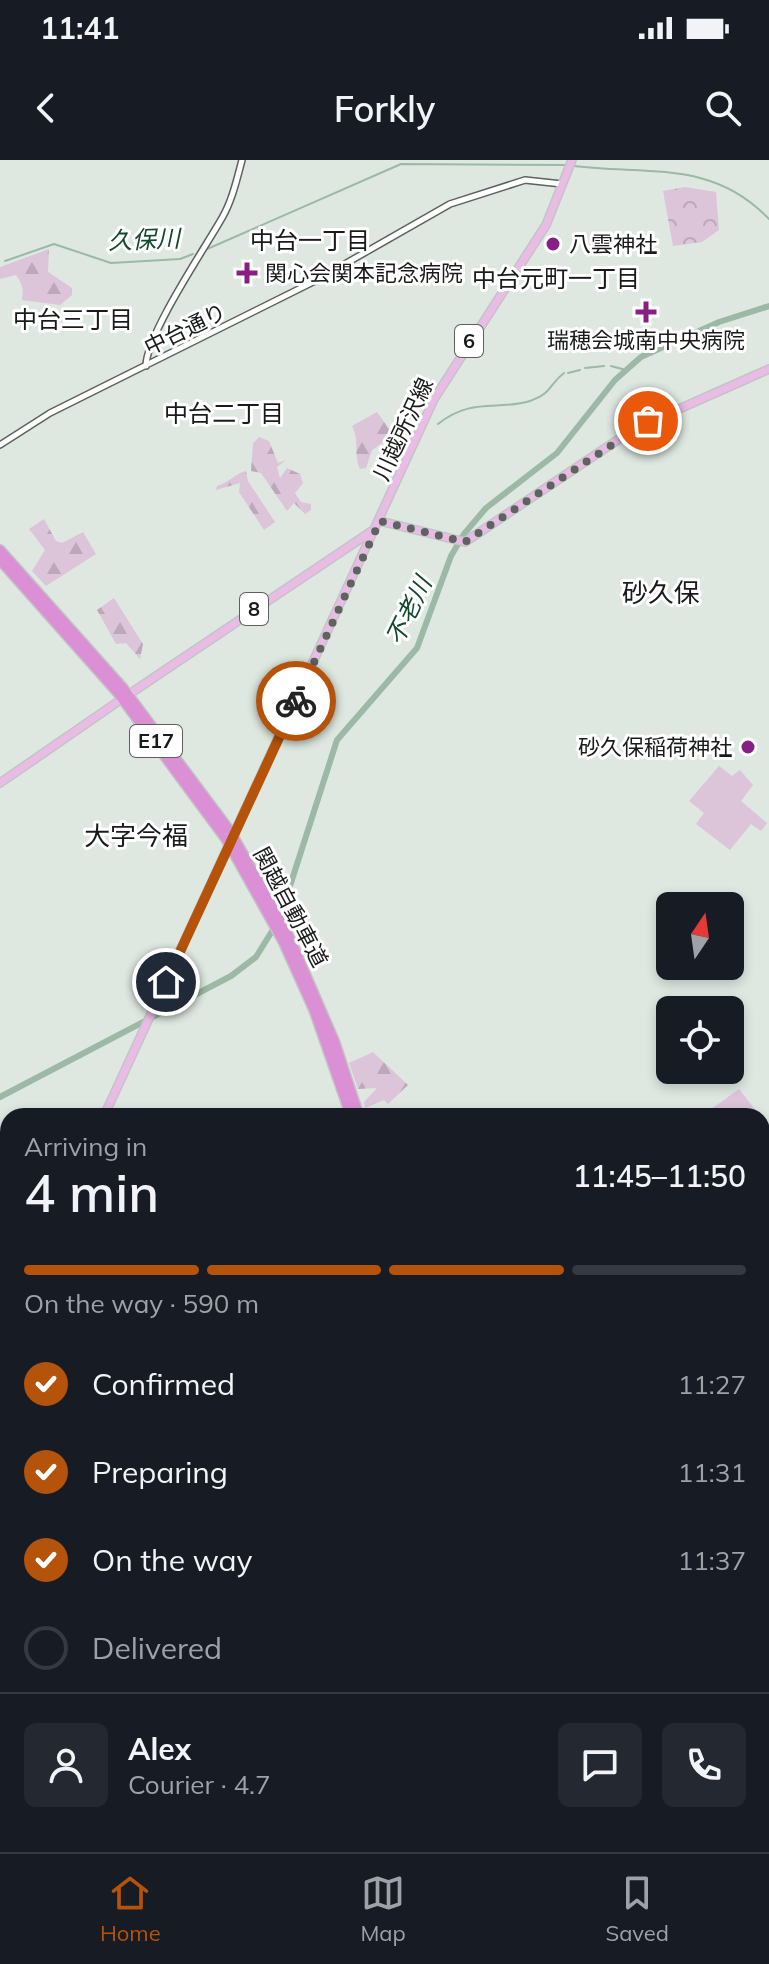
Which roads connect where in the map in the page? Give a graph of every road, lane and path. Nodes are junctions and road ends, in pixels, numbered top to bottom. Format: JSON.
{"nodes":[{"id":1,"x":242,"y":160,"type":"edge"},
{"id":2,"x":570,"y":164,"type":"edge"},
{"id":3,"x":563,"y":185,"type":"junction"},
{"id":4,"x":146,"y":366,"type":"junction"},
{"id":5,"x":769,"y":369,"type":"edge"},
{"id":6,"x":0,"y":445,"type":"edge"},
{"id":7,"x":378,"y":525,"type":"junction"},
{"id":8,"x":0,"y":550,"type":"edge"},
{"id":9,"x":0,"y":560,"type":"edge"},
{"id":10,"x":134,"y":691,"type":"dead end"},
{"id":11,"x":116,"y":703,"type":"dead end"},
{"id":12,"x":0,"y":783,"type":"edge"},
{"id":13,"x":228,"y":835,"type":"junction"},
{"id":14,"x":286,"y":938,"type":"junction"},
{"id":15,"x":108,"y":1108,"type":"edge"},
{"id":16,"x":348,"y":1108,"type":"edge"},
{"id":17,"x":356,"y":1108,"type":"edge"}],
"edges":[{"from":1,"to":4,"type":"street"},
{"from":2,"to":3,"type":"main road","name":"川越所沢線","number":"6"},
{"from":3,"to":4,"type":"street","name":"中台通り"},
{"from":3,"to":7,"type":"main road","name":"川越所沢線","number":"6"},
{"from":4,"to":6,"type":"street","name":"中台通り"},
{"from":5,"to":7,"type":"main road"},
{"from":7,"to":10,"type":"main road","number":"8"},
{"from":7,"to":15,"type":"main road","name":"川越所沢線","number":"6"},
{"from":8,"to":13,"type":"highway","name":"関越自動車道","number":"E17"},
{"from":9,"to":13,"type":"highway","name":"関越自動車道","number":"E17"},
{"from":11,"to":12,"type":"main road"},
{"from":13,"to":14,"type":"highway","name":"関越自動車道","number":"E17","bridge":true},
{"from":14,"to":16,"type":"highway","name":"関越自動車道","number":"E17"},
{"from":14,"to":17,"type":"highway","name":"関越自動車道","number":"E17"}]}
